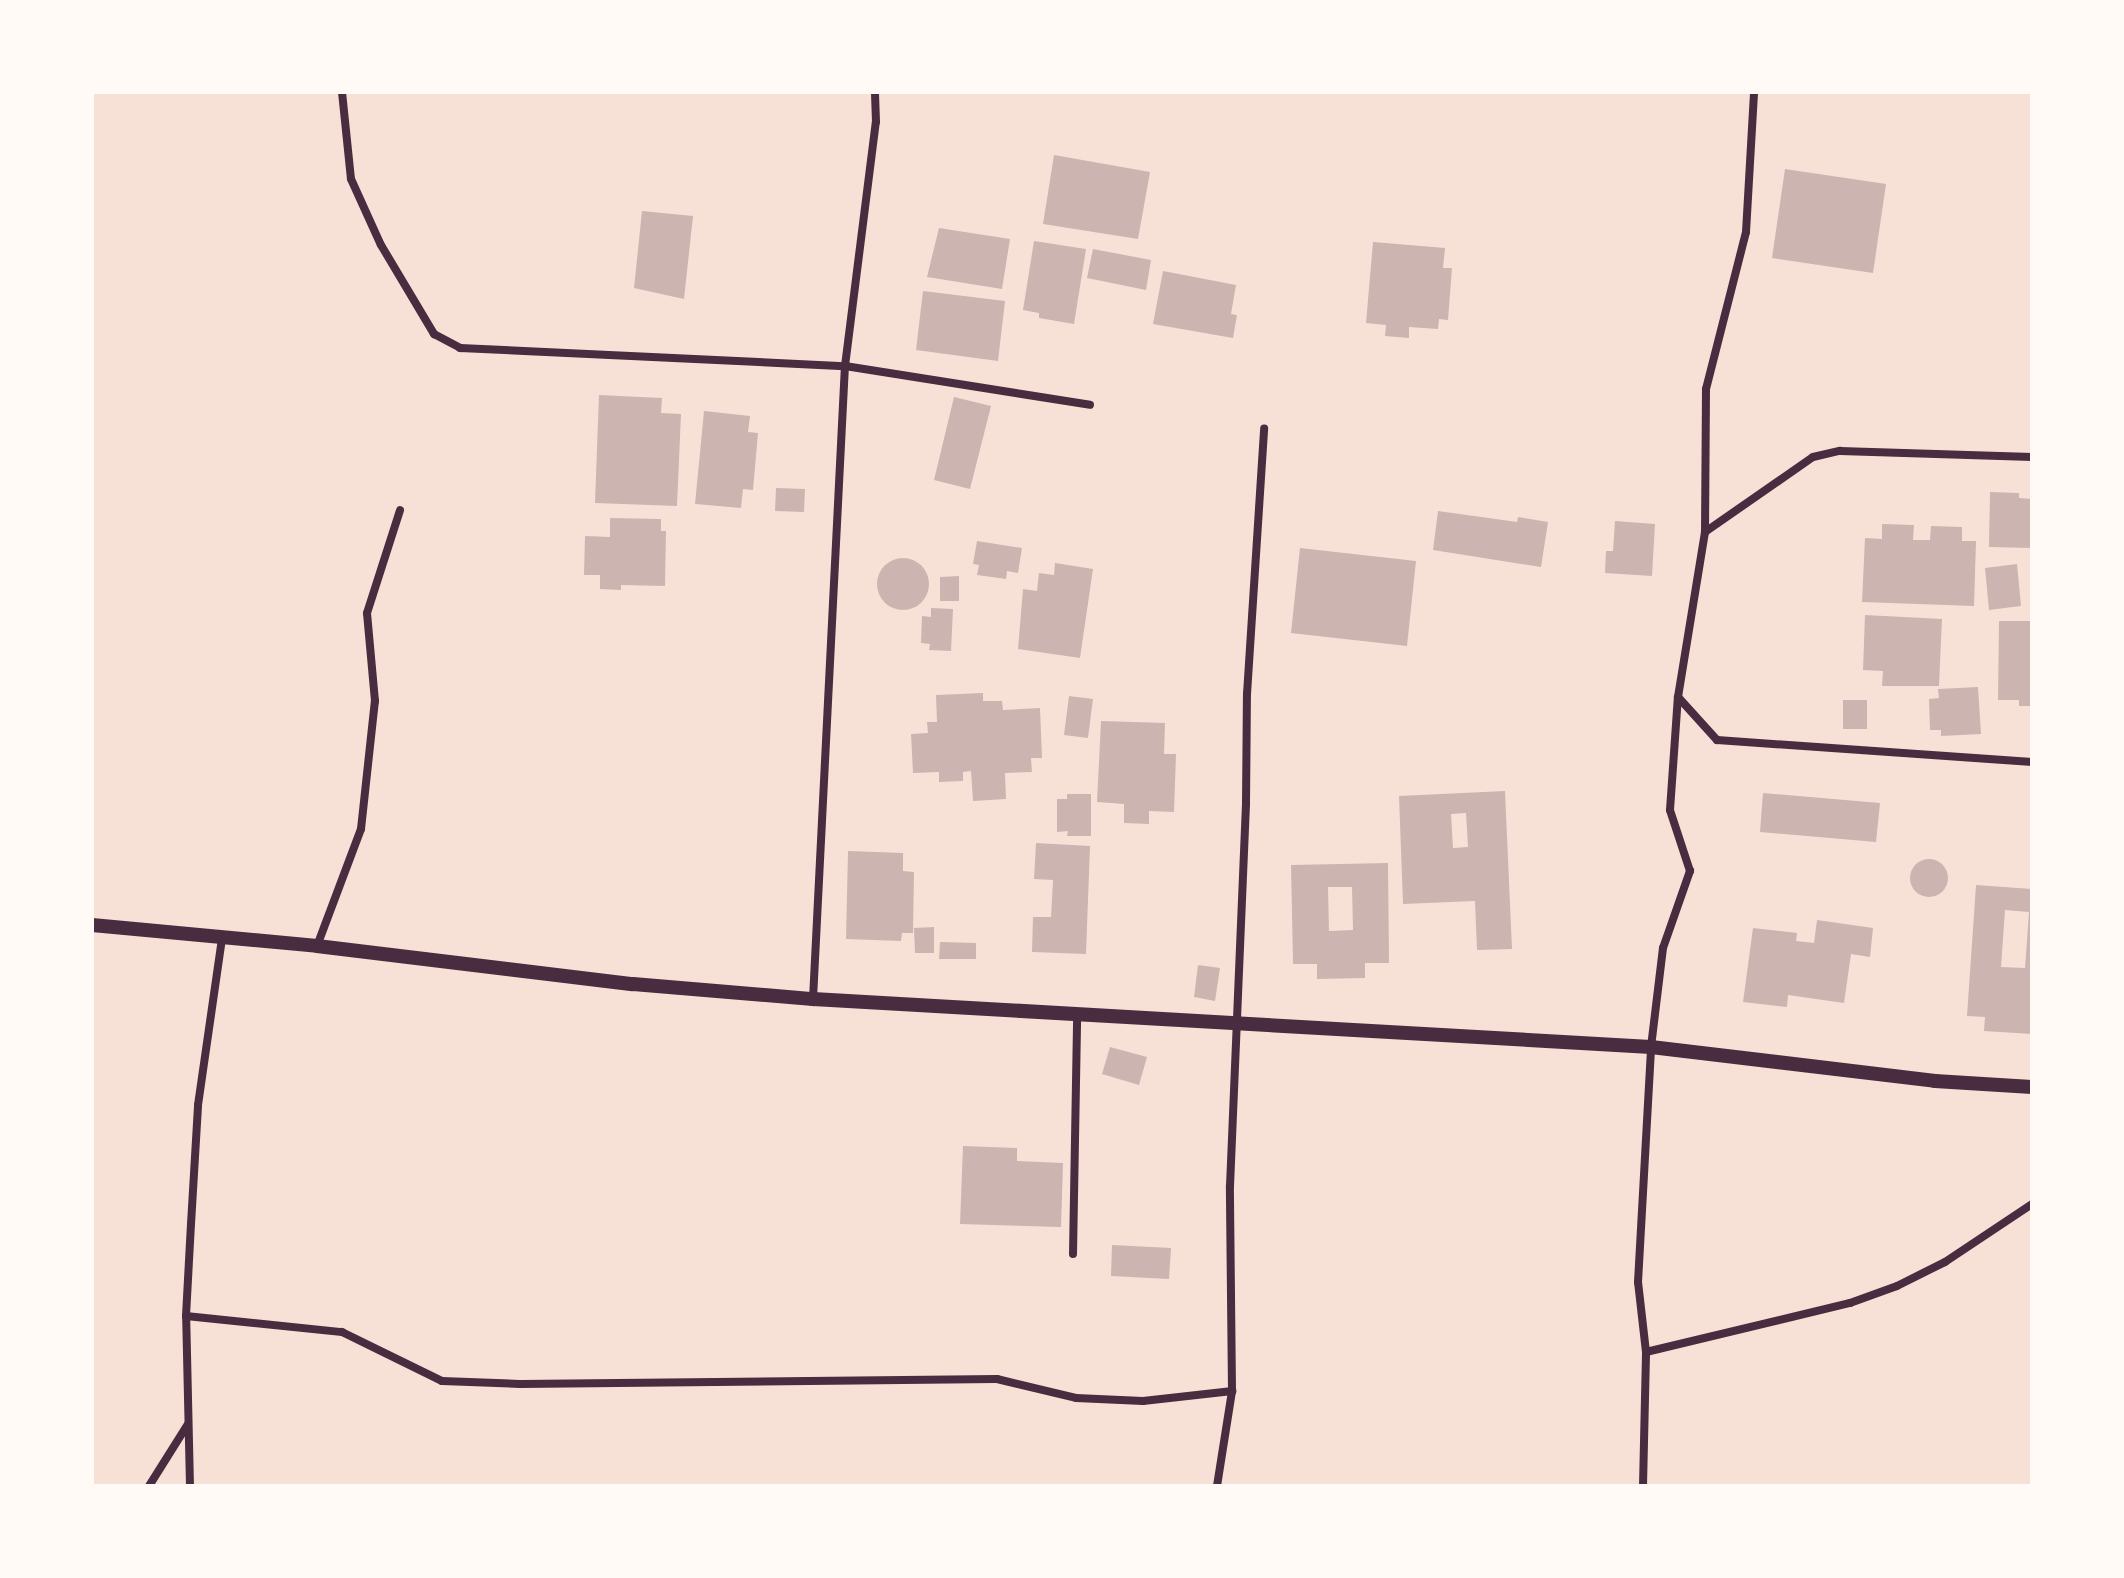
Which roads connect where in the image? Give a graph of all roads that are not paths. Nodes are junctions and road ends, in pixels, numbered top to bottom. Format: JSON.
{"nodes":[{"id":1,"x":342,"y":92,"type":"edge"},
{"id":2,"x":875,"y":92,"type":"edge"},
{"id":3,"x":1754,"y":92,"type":"edge"},
{"id":4,"x":845,"y":366,"type":"junction"},
{"id":5,"x":1090,"y":405,"type":"dead end"},
{"id":6,"x":1264,"y":429,"type":"dead end"},
{"id":7,"x":2032,"y":457,"type":"edge"},
{"id":8,"x":400,"y":510,"type":"dead end"},
{"id":9,"x":1705,"y":532,"type":"junction"},
{"id":10,"x":1678,"y":697,"type":"junction"},
{"id":11,"x":2032,"y":762,"type":"edge"},
{"id":12,"x":92,"y":925,"type":"edge"},
{"id":13,"x":222,"y":939,"type":"junction"},
{"id":14,"x":317,"y":946,"type":"junction"},
{"id":15,"x":813,"y":999,"type":"junction"},
{"id":16,"x":1077,"y":1013,"type":"junction"},
{"id":17,"x":1236,"y":1023,"type":"junction"},
{"id":18,"x":1651,"y":1047,"type":"junction"},
{"id":19,"x":2032,"y":1087,"type":"edge"},
{"id":20,"x":2032,"y":1204,"type":"edge"},
{"id":21,"x":1073,"y":1254,"type":"dead end"},
{"id":22,"x":186,"y":1316,"type":"junction"},
{"id":23,"x":1646,"y":1352,"type":"junction"},
{"id":24,"x":1232,"y":1391,"type":"junction"},
{"id":25,"x":189,"y":1423,"type":"junction"},
{"id":26,"x":149,"y":1486,"type":"edge"},
{"id":27,"x":190,"y":1486,"type":"edge"},
{"id":28,"x":1217,"y":1486,"type":"edge"},
{"id":29,"x":1643,"y":1486,"type":"edge"}],
"edges":[{"from":1,"to":4,"type":"street"},
{"from":2,"to":4,"type":"street"},
{"from":3,"to":9,"type":"street"},
{"from":4,"to":5,"type":"street"},
{"from":4,"to":15,"type":"street"},
{"from":6,"to":17,"type":"street"},
{"from":7,"to":9,"type":"street"},
{"from":8,"to":14,"type":"street"},
{"from":9,"to":10,"type":"street"},
{"from":10,"to":11,"type":"street"},
{"from":10,"to":18,"type":"street"},
{"from":12,"to":13,"type":"street"},
{"from":13,"to":14,"type":"street"},
{"from":13,"to":22,"type":"street"},
{"from":14,"to":15,"type":"street"},
{"from":15,"to":16,"type":"street"},
{"from":16,"to":17,"type":"street"},
{"from":16,"to":21,"type":"street"},
{"from":17,"to":18,"type":"street"},
{"from":17,"to":24,"type":"street"},
{"from":18,"to":19,"type":"street"},
{"from":18,"to":23,"type":"street"},
{"from":20,"to":23,"type":"street"},
{"from":22,"to":24,"type":"street"},
{"from":22,"to":25,"type":"street"},
{"from":23,"to":29,"type":"street"},
{"from":24,"to":28,"type":"street"},
{"from":25,"to":26,"type":"street"},
{"from":25,"to":27,"type":"street"}]}
